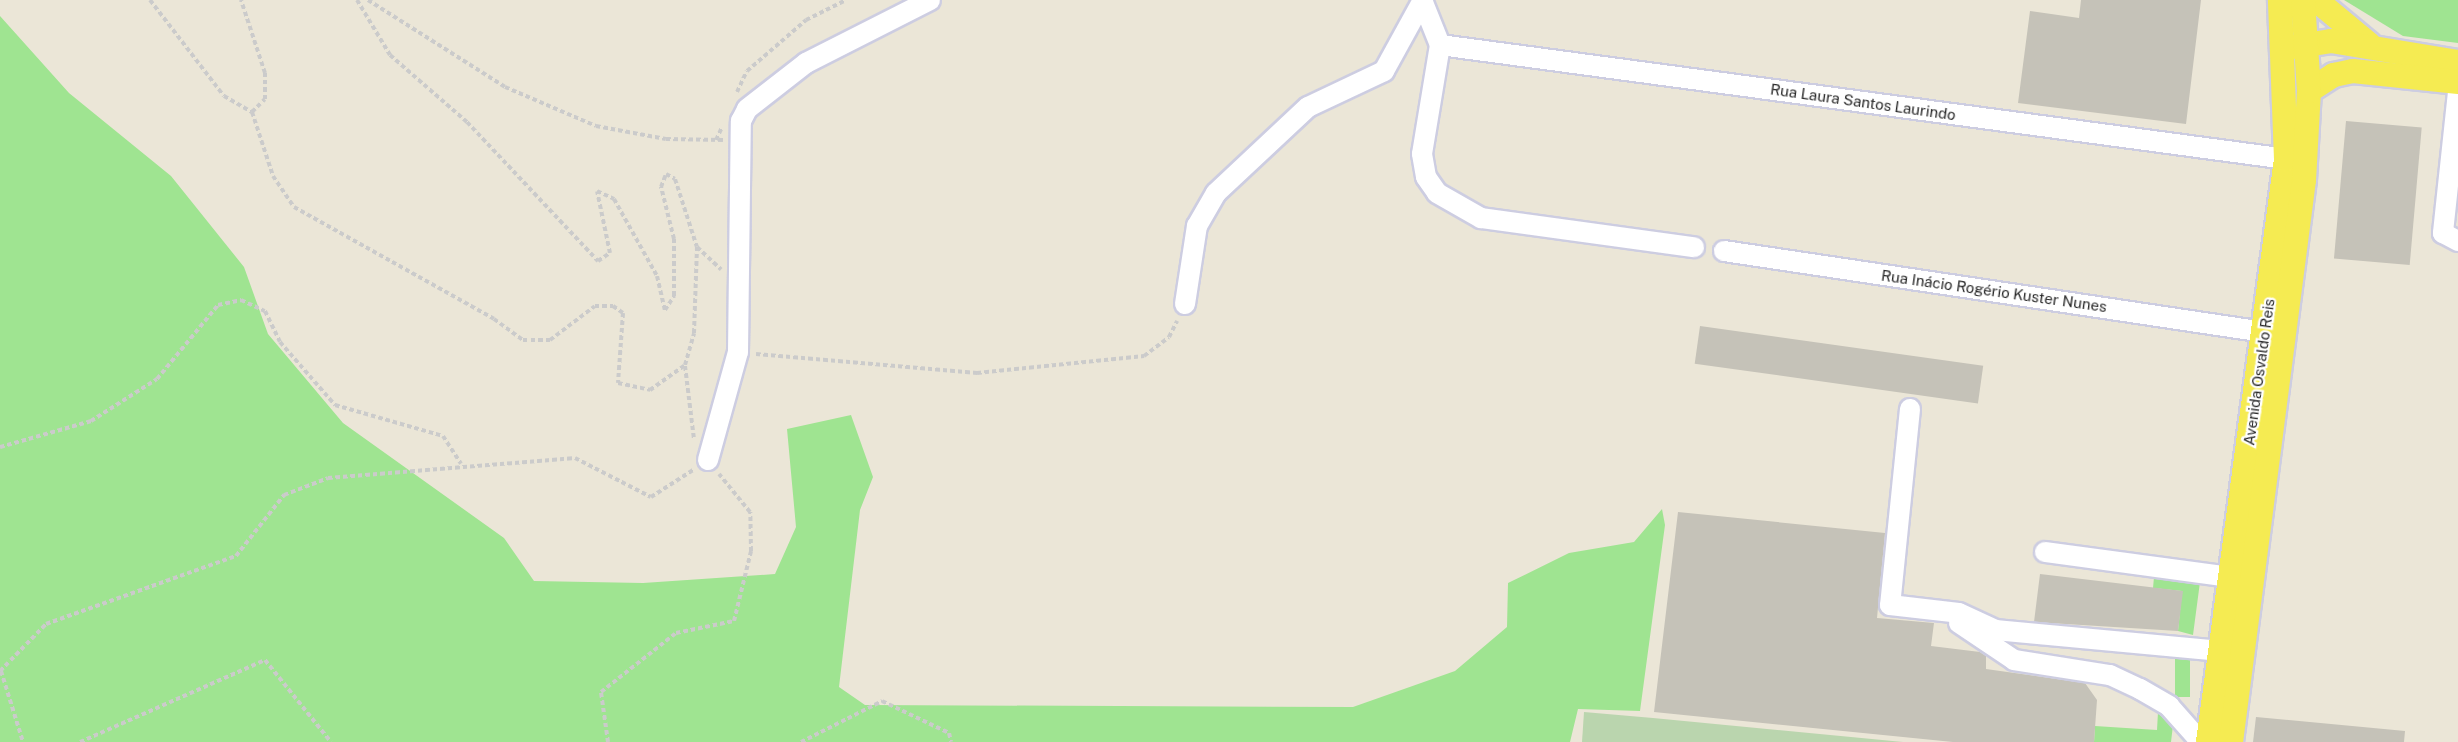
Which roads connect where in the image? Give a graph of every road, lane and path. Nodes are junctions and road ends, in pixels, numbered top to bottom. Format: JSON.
{"nodes":[{"id":1,"x":150,"y":0,"type":"edge"},
{"id":2,"x":241,"y":0,"type":"edge"},
{"id":3,"x":357,"y":0,"type":"edge"},
{"id":4,"x":368,"y":0,"type":"edge"},
{"id":5,"x":846,"y":0,"type":"edge"},
{"id":6,"x":930,"y":0,"type":"edge"},
{"id":7,"x":1422,"y":0,"type":"edge"},
{"id":8,"x":2280,"y":0,"type":"edge"},
{"id":9,"x":2302,"y":0,"type":"edge"},
{"id":10,"x":2316,"y":0,"type":"edge"},
{"id":11,"x":2306,"y":42,"type":"junction"},
{"id":12,"x":1440,"y":45,"type":"junction"},
{"id":13,"x":2371,"y":46,"type":"junction"},
{"id":14,"x":2284,"y":55,"type":"junction"},
{"id":15,"x":2458,"y":62,"type":"edge"},
{"id":16,"x":2458,"y":82,"type":"edge"},
{"id":17,"x":2308,"y":91,"type":"junction"},
{"id":18,"x":2458,"y":92,"type":"edge"},
{"id":19,"x":734,"y":100,"type":"dead end"},
{"id":20,"x":252,"y":112,"type":"junction"},
{"id":21,"x":725,"y":120,"type":"dead end"},
{"id":22,"x":716,"y":140,"type":"junction"},
{"id":23,"x":738,"y":140,"type":"junction"},
{"id":24,"x":2286,"y":159,"type":"junction"},
{"id":25,"x":2458,"y":241,"type":"edge"},
{"id":26,"x":696,"y":247,"type":"junction"},
{"id":27,"x":1694,"y":247,"type":"dead end"},
{"id":28,"x":1724,"y":251,"type":"dead end"},
{"id":29,"x":741,"y":287,"type":"junction"},
{"id":30,"x":1185,"y":304,"type":"joint"},
{"id":31,"x":2264,"y":332,"type":"junction"},
{"id":32,"x":738,"y":352,"type":"junction"},
{"id":33,"x":685,"y":365,"type":"junction"},
{"id":34,"x":1910,"y":409,"type":"dead end"},
{"id":35,"x":0,"y":447,"type":"edge"},
{"id":36,"x":708,"y":460,"type":"junction"},
{"id":37,"x":462,"y":464,"type":"junction"},
{"id":38,"x":2045,"y":552,"type":"dead end"},
{"id":39,"x":2231,"y":577,"type":"junction"},
{"id":40,"x":1984,"y":632,"type":"junction"},
{"id":41,"x":2221,"y":651,"type":"junction"},
{"id":42,"x":0,"y":671,"type":"edge"},
{"id":43,"x":23,"y":742,"type":"edge"},
{"id":44,"x":80,"y":742,"type":"edge"},
{"id":45,"x":331,"y":742,"type":"edge"},
{"id":46,"x":608,"y":742,"type":"edge"},
{"id":47,"x":801,"y":742,"type":"edge"},
{"id":48,"x":951,"y":742,"type":"edge"},
{"id":49,"x":2201,"y":742,"type":"edge"},
{"id":50,"x":2208,"y":742,"type":"edge"},
{"id":51,"x":2231,"y":742,"type":"edge"}],
"edges":[{"from":1,"to":20,"type":"path"},
{"from":2,"to":20,"type":"path"},
{"from":3,"to":26,"type":"path"},
{"from":4,"to":22,"type":"path"},
{"from":5,"to":19,"type":"path"},
{"from":6,"to":23,"type":"street"},
{"from":7,"to":12,"type":"street"},
{"from":7,"to":30,"type":"street"},
{"from":8,"to":14,"type":"main road","name":"Avenida Osvaldo Reis"},
{"from":9,"to":11,"type":"main road","name":"Avenida Osvaldo Reis"},
{"from":10,"to":13,"type":"main road"},
{"from":11,"to":13,"type":"main road"},
{"from":11,"to":14,"type":"main road"},
{"from":11,"to":17,"type":"main road","name":"Avenida Osvaldo Reis"},
{"from":12,"to":24,"type":"street","name":"Rua Laura Santos Laurindo"},
{"from":12,"to":27,"type":"street"},
{"from":13,"to":15,"type":"main road"},
{"from":14,"to":24,"type":"main road","name":"Avenida Osvaldo Reis"},
{"from":16,"to":17,"type":"main road"},
{"from":17,"to":51,"type":"main road","name":"Avenida Osvaldo Reis"},
{"from":18,"to":25,"type":"street"},
{"from":20,"to":33,"type":"path"},
{"from":21,"to":22,"type":"path"},
{"from":22,"to":23,"type":"path"},
{"from":23,"to":29,"type":"street"},
{"from":24,"to":31,"type":"main road","name":"Avenida Osvaldo Reis"},
{"from":26,"to":29,"type":"path"},
{"from":26,"to":33,"type":"path"},
{"from":28,"to":31,"type":"street","name":"Rua Inácio Rogério Kuster Nunes"},
{"from":29,"to":32,"type":"street"},
{"from":30,"to":32,"type":"path"},
{"from":31,"to":39,"type":"main road","name":"Avenida Osvaldo Reis"},
{"from":32,"to":36,"type":"street"},
{"from":33,"to":36,"type":"path"},
{"from":34,"to":40,"type":"street"},
{"from":35,"to":37,"type":"path"},
{"from":36,"to":37,"type":"path"},
{"from":36,"to":46,"type":"path"},
{"from":37,"to":42,"type":"path"},
{"from":38,"to":39,"type":"street"},
{"from":39,"to":41,"type":"main road","name":"Avenida Osvaldo Reis"},
{"from":40,"to":41,"type":"street"},
{"from":40,"to":49,"type":"street"},
{"from":41,"to":50,"type":"main road","name":"Avenida Osvaldo Reis"},
{"from":42,"to":43,"type":"path"},
{"from":44,"to":45,"type":"path"},
{"from":47,"to":48,"type":"path"}]}
